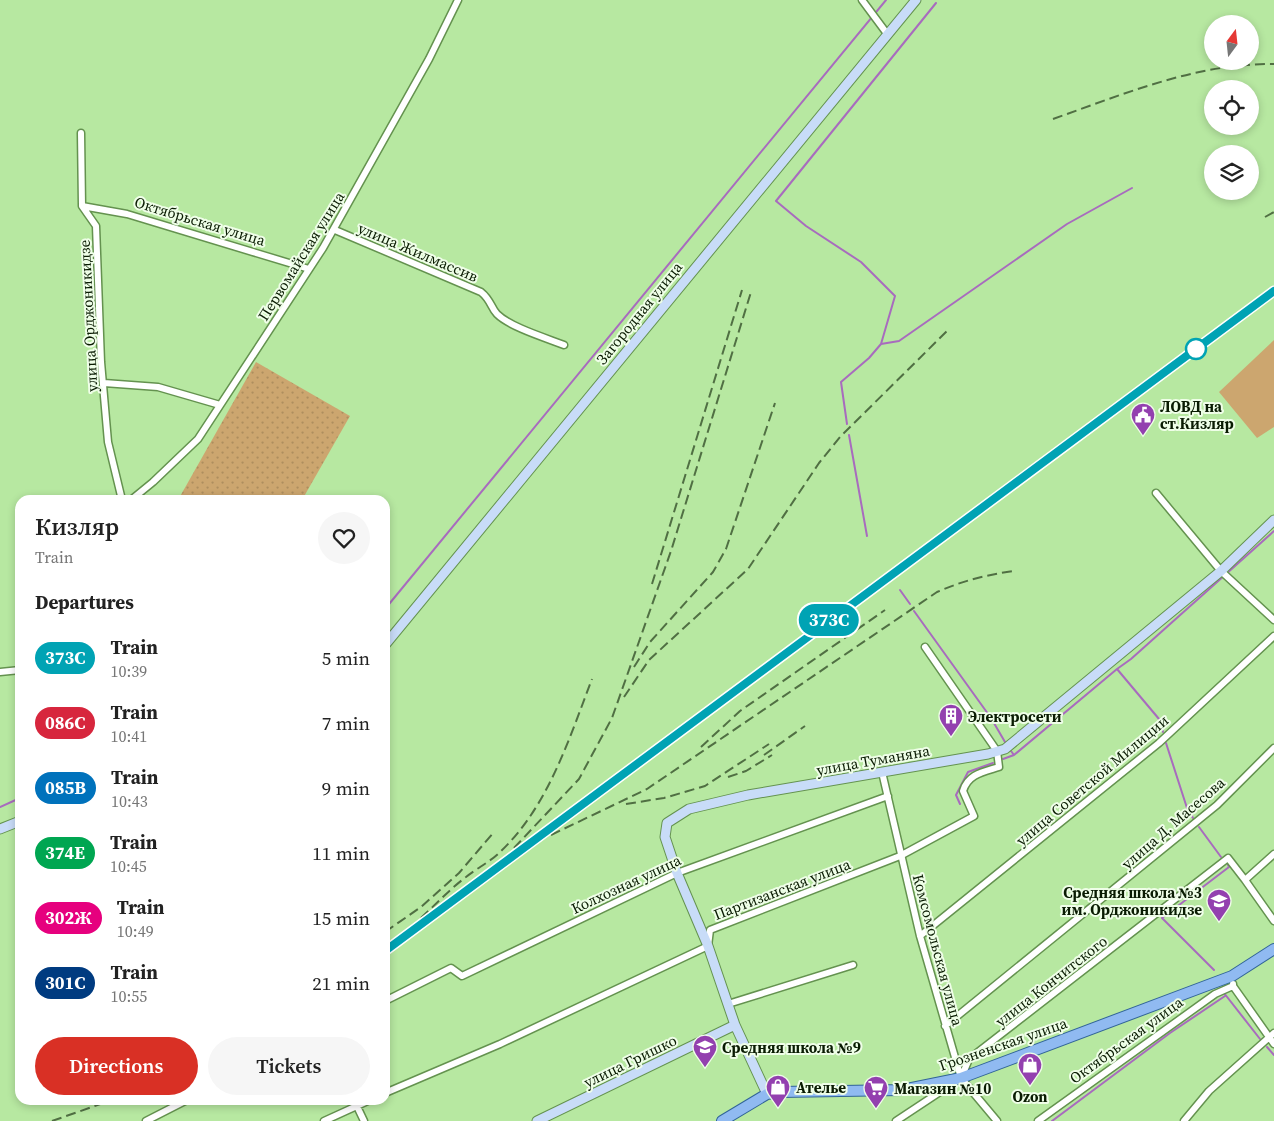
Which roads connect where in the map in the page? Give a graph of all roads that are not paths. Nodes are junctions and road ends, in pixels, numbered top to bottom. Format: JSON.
{"nodes":[{"id":1,"x":458,"y":0,"type":"edge"},
{"id":2,"x":862,"y":0,"type":"edge"},
{"id":3,"x":916,"y":0,"type":"edge"},
{"id":4,"x":888,"y":35,"type":"junction"},
{"id":5,"x":81,"y":133,"type":"dead end"},
{"id":6,"x":82,"y":206,"type":"junction"},
{"id":7,"x":335,"y":230,"type":"junction"},
{"id":8,"x":309,"y":269,"type":"junction"},
{"id":9,"x":564,"y":345,"type":"dead end"},
{"id":10,"x":104,"y":383,"type":"junction"},
{"id":11,"x":220,"y":405,"type":"junction"},
{"id":12,"x":1156,"y":493,"type":"dead end"},
{"id":13,"x":121,"y":495,"type":"edge"},
{"id":14,"x":137,"y":495,"type":"edge"},
{"id":15,"x":1274,"y":520,"type":"edge"},
{"id":16,"x":1221,"y":571,"type":"junction"},
{"id":17,"x":1274,"y":620,"type":"edge"},
{"id":18,"x":1274,"y":636,"type":"edge"},
{"id":19,"x":390,"y":639,"type":"edge"},
{"id":20,"x":924,"y":647,"type":"dead end"},
{"id":21,"x":15,"y":670,"type":"edge"},
{"id":22,"x":0,"y":672,"type":"edge"},
{"id":23,"x":1274,"y":748,"type":"edge"},
{"id":24,"x":997,"y":752,"type":"junction"},
{"id":25,"x":882,"y":772,"type":"junction"},
{"id":26,"x":888,"y":796,"type":"junction"},
{"id":27,"x":15,"y":823,"type":"edge"},
{"id":28,"x":0,"y":829,"type":"edge"},
{"id":29,"x":1274,"y":854,"type":"edge"},
{"id":30,"x":900,"y":856,"type":"junction"},
{"id":31,"x":677,"y":873,"type":"junction"},
{"id":32,"x":1245,"y":880,"type":"junction"},
{"id":33,"x":1274,"y":920,"type":"edge"},
{"id":34,"x":920,"y":936,"type":"junction"},
{"id":35,"x":708,"y":946,"type":"junction"},
{"id":36,"x":1274,"y":949,"type":"edge"},
{"id":37,"x":853,"y":965,"type":"dead end"},
{"id":38,"x":1232,"y":981,"type":"junction"},
{"id":39,"x":390,"y":998,"type":"edge"},
{"id":40,"x":728,"y":1004,"type":"junction"},
{"id":41,"x":735,"y":1025,"type":"junction"},
{"id":42,"x":945,"y":1026,"type":"junction"},
{"id":43,"x":1272,"y":1035,"type":"edge"},
{"id":44,"x":1274,"y":1044,"type":"edge"},
{"id":45,"x":961,"y":1078,"type":"junction"},
{"id":46,"x":390,"y":1092,"type":"edge"},
{"id":47,"x":767,"y":1094,"type":"junction"},
{"id":48,"x":177,"y":1105,"type":"edge"},
{"id":49,"x":352,"y":1105,"type":"edge"},
{"id":50,"x":357,"y":1105,"type":"edge"},
{"id":51,"x":146,"y":1121,"type":"edge"},
{"id":52,"x":324,"y":1121,"type":"edge"},
{"id":53,"x":364,"y":1121,"type":"edge"},
{"id":54,"x":537,"y":1121,"type":"edge"},
{"id":55,"x":722,"y":1121,"type":"edge"},
{"id":56,"x":896,"y":1121,"type":"edge"},
{"id":57,"x":997,"y":1121,"type":"edge"},
{"id":58,"x":1038,"y":1121,"type":"edge"},
{"id":59,"x":1184,"y":1121,"type":"edge"}],
"edges":[{"from":1,"to":7,"type":"street","name":"Первомайская улица"},
{"from":2,"to":4,"type":"street"},
{"from":3,"to":4,"type":"street","name":"Загородная улица"},
{"from":4,"to":19,"type":"street","name":"Загородная улица"},
{"from":5,"to":6,"type":"street"},
{"from":6,"to":8,"type":"street","name":"Октябрьская улица"},
{"from":6,"to":10,"type":"street","name":"улица Орджоникидзе"},
{"from":7,"to":8,"type":"street","name":"Первомайская улица"},
{"from":7,"to":9,"type":"street","name":"улица Жилмассив"},
{"from":8,"to":11,"type":"street","name":"Первомайская улица"},
{"from":10,"to":11,"type":"street"},
{"from":10,"to":13,"type":"street","name":"улица Орджоникидзе"},
{"from":11,"to":14,"type":"street","name":"Первомайская улица"},
{"from":12,"to":16,"type":"street"},
{"from":15,"to":16,"type":"street","name":"улица Туманяна"},
{"from":16,"to":17,"type":"street"},
{"from":16,"to":24,"type":"street","name":"улица Туманяна"},
{"from":18,"to":34,"type":"street","name":"улица Советской Милиции"},
{"from":20,"to":24,"type":"street"},
{"from":21,"to":22,"type":"street"},
{"from":23,"to":42,"type":"street","name":"улица Д. Масесова"},
{"from":24,"to":25,"type":"street","name":"улица Туманяна"},
{"from":24,"to":30,"type":"street","name":"Партизанская улица"},
{"from":25,"to":26,"type":"street","name":"Комсомольская улица"},
{"from":25,"to":31,"type":"street","name":"улица Туманяна"},
{"from":26,"to":30,"type":"street","name":"Комсомольская улица"},
{"from":26,"to":31,"type":"street","name":"Колхозная улица"},
{"from":27,"to":28,"type":"street"},
{"from":29,"to":32,"type":"street"},
{"from":30,"to":34,"type":"street","name":"Комсомольская улица"},
{"from":30,"to":35,"type":"street","name":"Партизанская улица"},
{"from":31,"to":35,"type":"street"},
{"from":31,"to":39,"type":"street","name":"Колхозная улица"},
{"from":32,"to":33,"type":"street"},
{"from":32,"to":45,"type":"street","name":"улица Кончитского"},
{"from":34,"to":42,"type":"street","name":"Комсомольская улица"},
{"from":35,"to":40,"type":"street"},
{"from":35,"to":46,"type":"street"},
{"from":36,"to":38,"type":"main road","name":"Октябрьская улица"},
{"from":37,"to":40,"type":"street"},
{"from":38,"to":43,"type":"street"},
{"from":38,"to":45,"type":"main road","name":"Грозненская улица"},
{"from":38,"to":58,"type":"street","name":"Октябрьская улица"},
{"from":40,"to":41,"type":"street"},
{"from":41,"to":47,"type":"street"},
{"from":41,"to":54,"type":"street","name":"улица Гришко"},
{"from":42,"to":45,"type":"street","name":"Комсомольская улица"},
{"from":43,"to":44,"type":"street"},
{"from":43,"to":59,"type":"street"},
{"from":45,"to":47,"type":"main road","name":"Грозненская улица"},
{"from":45,"to":56,"type":"street"},
{"from":45,"to":57,"type":"street","name":"Комсомольская улица"},
{"from":47,"to":55,"type":"main road","name":"Грозненская улица"},
{"from":48,"to":51,"type":"street"},
{"from":49,"to":52,"type":"street"},
{"from":50,"to":53,"type":"street"}]}
